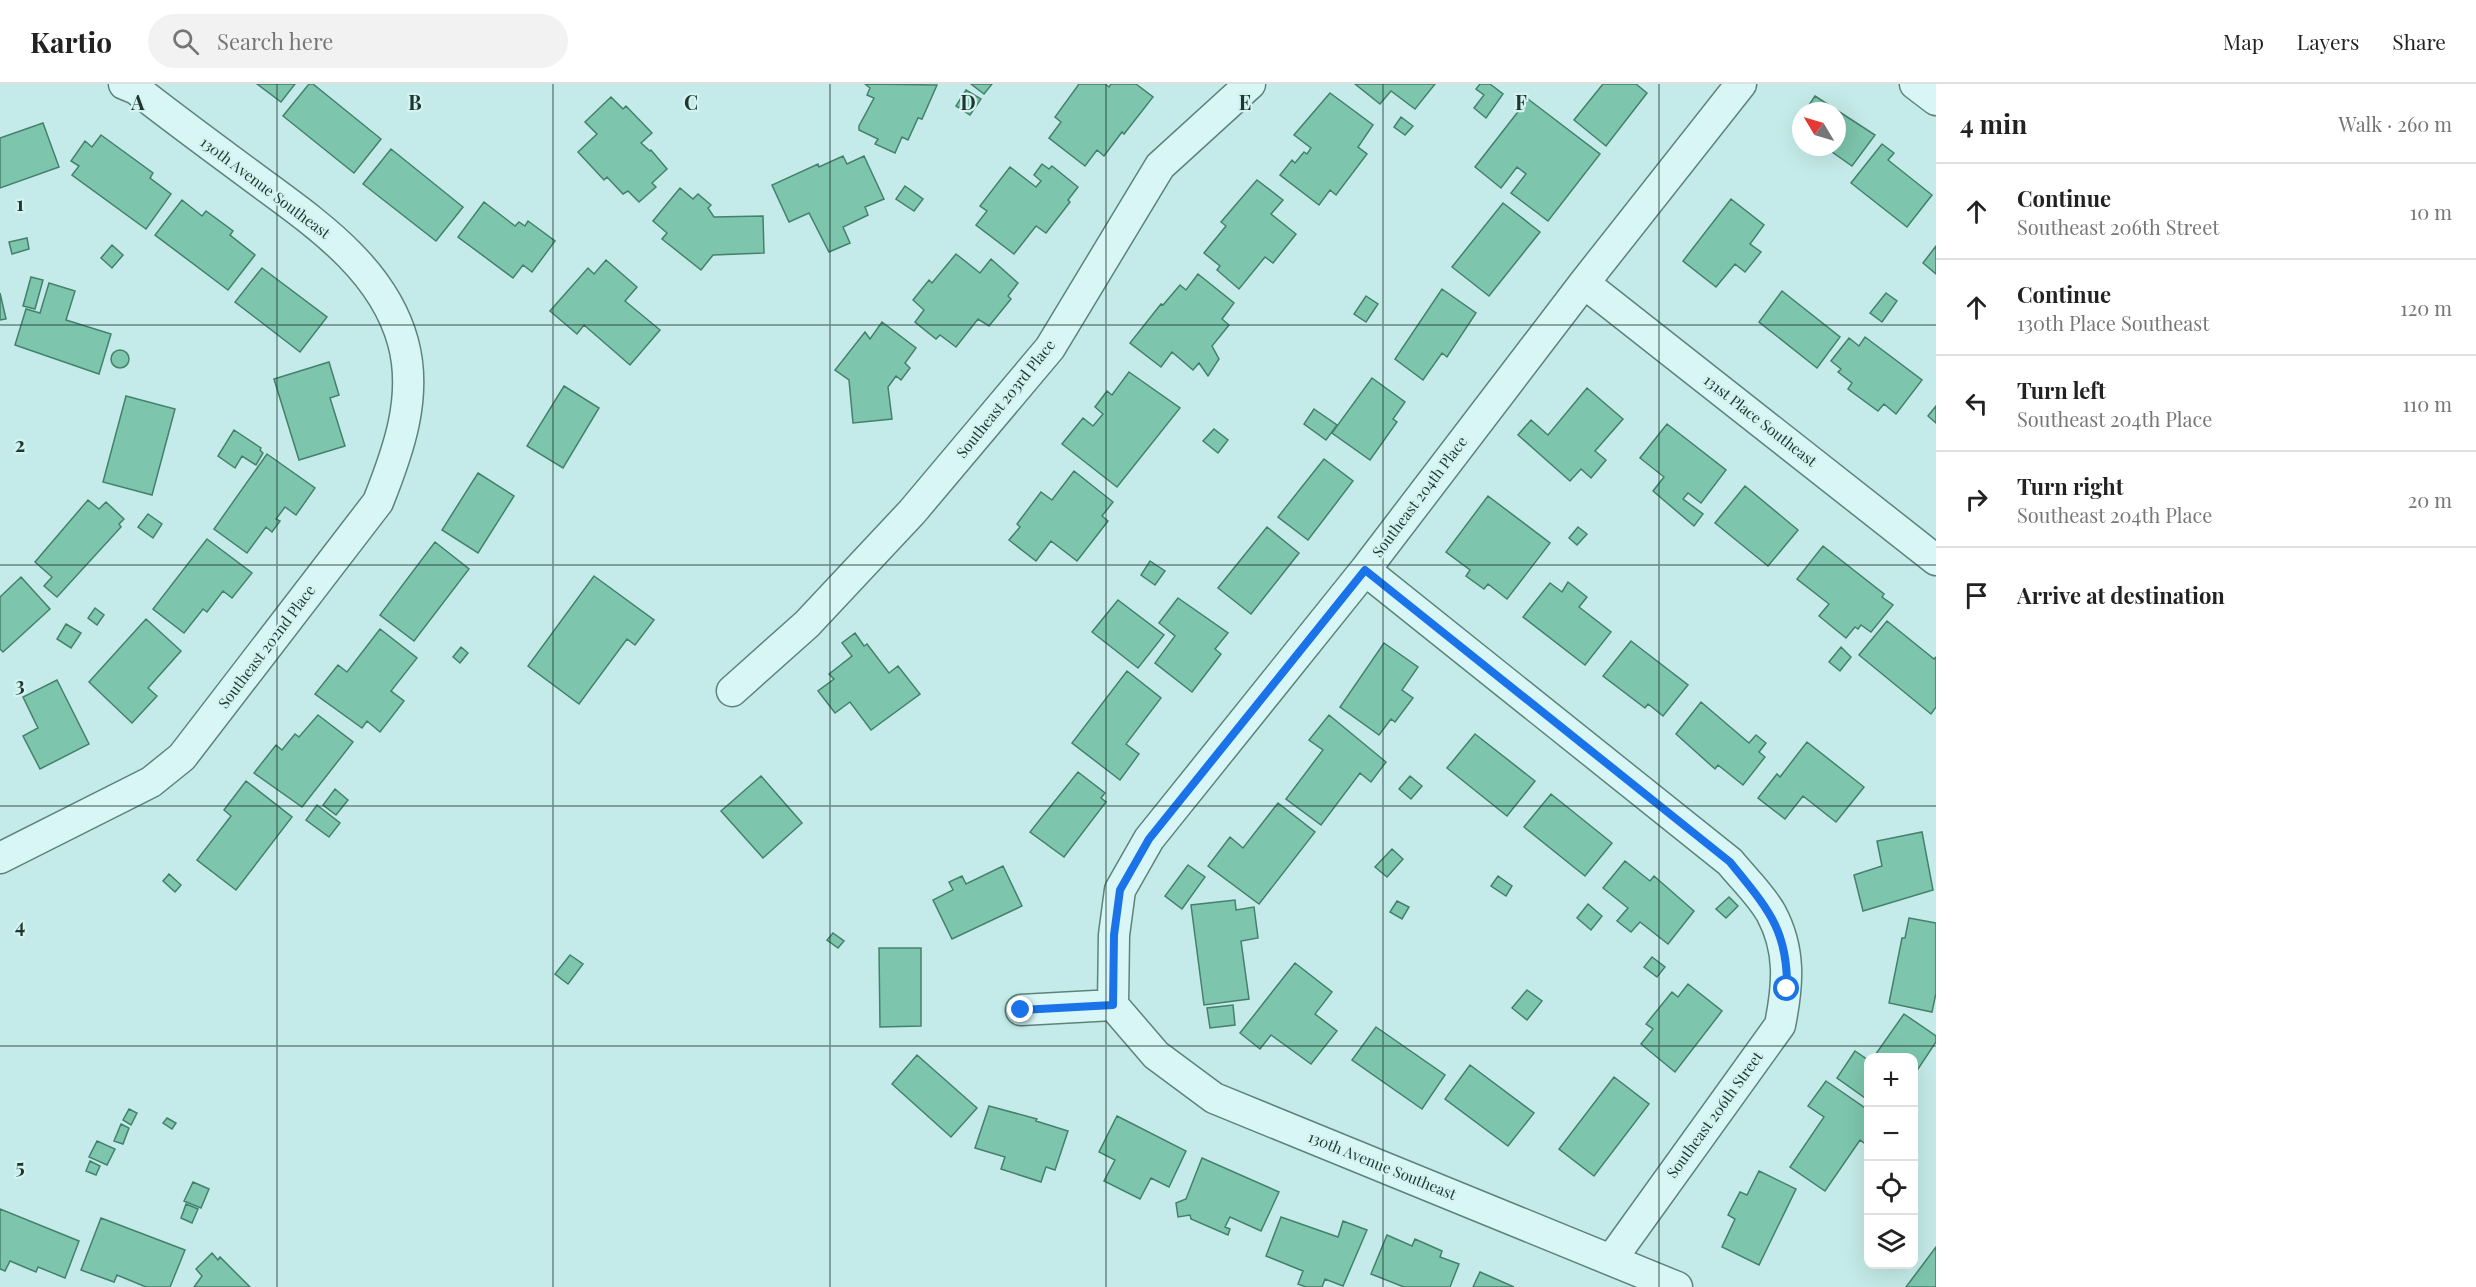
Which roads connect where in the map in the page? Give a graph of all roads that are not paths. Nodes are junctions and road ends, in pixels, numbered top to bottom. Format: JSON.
{"nodes":[{"id":1,"x":124,"y":84,"type":"edge"},
{"id":2,"x":1250,"y":84,"type":"edge"},
{"id":3,"x":1741,"y":84,"type":"edge"},
{"id":4,"x":1915,"y":84,"type":"edge"},
{"id":5,"x":1936,"y":100,"type":"edge"},
{"id":6,"x":1584,"y":283,"type":"junction"},
{"id":7,"x":403,"y":342,"type":"joint"},
{"id":8,"x":1936,"y":560,"type":"edge"},
{"id":9,"x":1365,"y":570,"type":"junction"},
{"id":10,"x":732,"y":691,"type":"dead end"},
{"id":11,"x":0,"y":858,"type":"edge"},
{"id":12,"x":1113,"y":1005,"type":"junction"},
{"id":13,"x":1021,"y":1010,"type":"dead end"},
{"id":14,"x":1611,"y":1260,"type":"junction"},
{"id":15,"x":1677,"y":1287,"type":"edge"}],
"edges":[{"from":1,"to":7,"type":"street","name":"130th Avenue Southeast"},
{"from":2,"to":10,"type":"street","name":"Southeast 203rd Place"},
{"from":3,"to":6,"type":"street","name":"Southeast 204th Place"},
{"from":4,"to":5,"type":"street"},
{"from":6,"to":8,"type":"street","name":"131st Place Southeast"},
{"from":6,"to":9,"type":"street","name":"Southeast 204th Place"},
{"from":7,"to":11,"type":"street","name":"Southeast 202nd Place"},
{"from":9,"to":12,"type":"street","name":"Southeast 204th Place"},
{"from":9,"to":14,"type":"street","name":"Southeast 206th Street"},
{"from":12,"to":13,"type":"street"},
{"from":12,"to":14,"type":"street","name":"130th Avenue Southeast"},
{"from":14,"to":15,"type":"street","name":"130th Avenue Southeast"}]}
